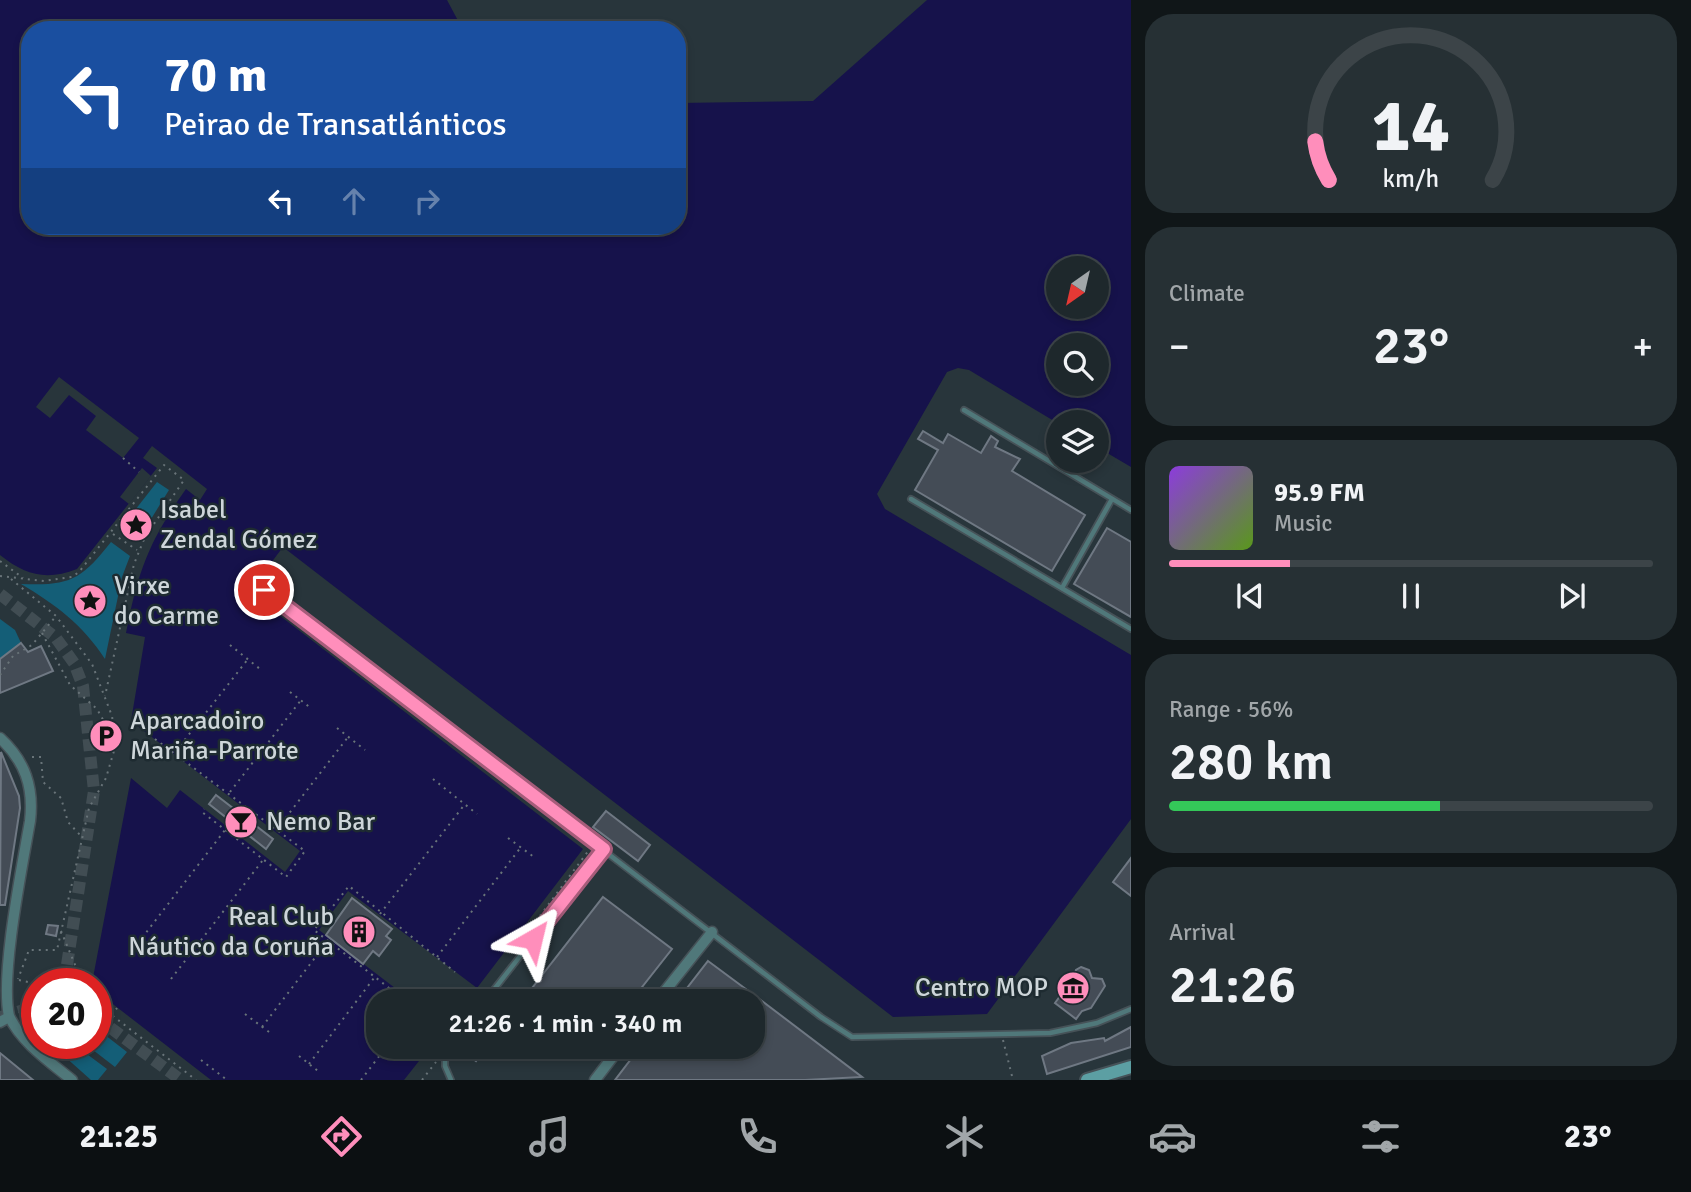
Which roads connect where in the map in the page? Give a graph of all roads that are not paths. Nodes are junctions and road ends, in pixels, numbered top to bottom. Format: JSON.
{"nodes":[{"id":1,"x":964,"y":410,"type":"dead end"},
{"id":2,"x":911,"y":499,"type":"dead end"},
{"id":3,"x":1112,"y":499,"type":"junction"},
{"id":4,"x":1131,"y":510,"type":"edge"},
{"id":5,"x":1062,"y":588,"type":"junction"},
{"id":6,"x":264,"y":590,"type":"dead end"},
{"id":7,"x":1131,"y":629,"type":"edge"},
{"id":8,"x":0,"y":738,"type":"edge"},
{"id":9,"x":604,"y":849,"type":"junction"},
{"id":10,"x":712,"y":932,"type":"junction"},
{"id":11,"x":494,"y":989,"type":"edge"},
{"id":12,"x":667,"y":989,"type":"edge"},
{"id":13,"x":1131,"y":1009,"type":"edge"},
{"id":14,"x":5,"y":1019,"type":"edge"},
{"id":15,"x":444,"y":1059,"type":"edge"},
{"id":16,"x":611,"y":1059,"type":"edge"},
{"id":17,"x":1131,"y":1067,"type":"edge"},
{"id":18,"x":72,"y":1080,"type":"edge"},
{"id":19,"x":451,"y":1080,"type":"edge"},
{"id":20,"x":594,"y":1080,"type":"edge"},
{"id":21,"x":1087,"y":1080,"type":"edge"}],
"edges":[{"from":1,"to":3,"type":"lane"},
{"from":2,"to":5,"type":"lane"},
{"from":3,"to":4,"type":"lane"},
{"from":3,"to":5,"type":"lane"},
{"from":5,"to":7,"type":"lane"},
{"from":6,"to":9,"type":"lane"},
{"from":8,"to":14,"type":"street"},
{"from":9,"to":10,"type":"lane"},
{"from":9,"to":11,"type":"lane"},
{"from":10,"to":12,"type":"street"},
{"from":10,"to":13,"type":"lane"},
{"from":14,"to":18,"type":"street"},
{"from":15,"to":19,"type":"lane"},
{"from":16,"to":20,"type":"street"},
{"from":17,"to":21,"type":"main road"}]}
